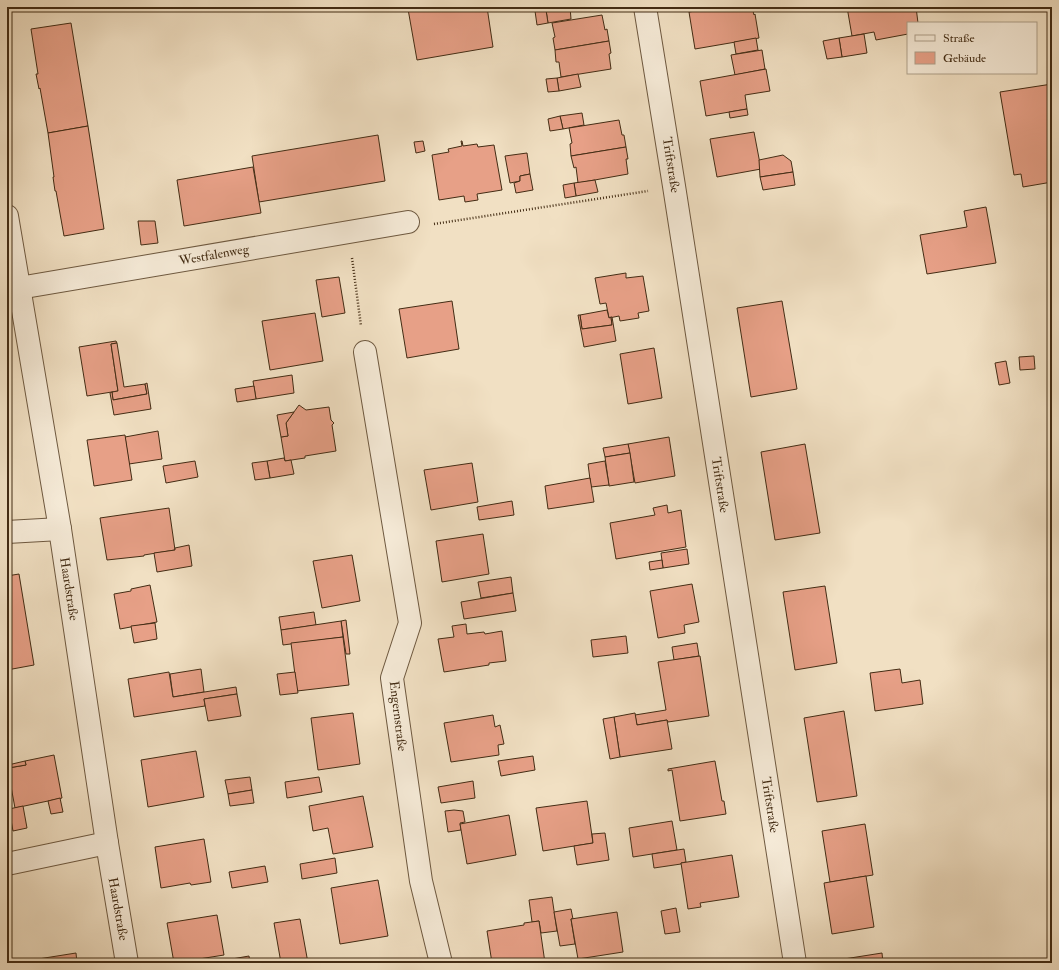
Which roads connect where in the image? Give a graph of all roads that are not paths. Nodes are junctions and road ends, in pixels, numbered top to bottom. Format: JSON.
{"nodes":[{"id":1,"x":645,"y":7,"type":"edge"},
{"id":2,"x":7,"y":216,"type":"edge"},
{"id":3,"x":408,"y":222,"type":"road end"},
{"id":4,"x":19,"y":288,"type":"junction"},
{"id":5,"x":365,"y":352,"type":"road end"},
{"id":6,"x":60,"y":529,"type":"junction"},
{"id":7,"x":7,"y":532,"type":"edge"},
{"id":8,"x":107,"y":842,"type":"junction"},
{"id":9,"x":7,"y":864,"type":"edge"},
{"id":10,"x":128,"y":963,"type":"edge"},
{"id":11,"x":441,"y":963,"type":"edge"},
{"id":12,"x":795,"y":963,"type":"edge"}],
"edges":[{"from":1,"to":12,"type":"street","name":"Triftstraße"},
{"from":2,"to":4,"type":"street","name":"Haardstraße"},
{"from":3,"to":4,"type":"street","name":"Westfalenweg"},
{"from":4,"to":6,"type":"street","name":"Haardstraße"},
{"from":5,"to":11,"type":"street","name":"Engernstraße"},
{"from":6,"to":7,"type":"street"},
{"from":6,"to":8,"type":"street","name":"Haardstraße"},
{"from":8,"to":9,"type":"street"},
{"from":8,"to":10,"type":"street","name":"Haardstraße"}]}
